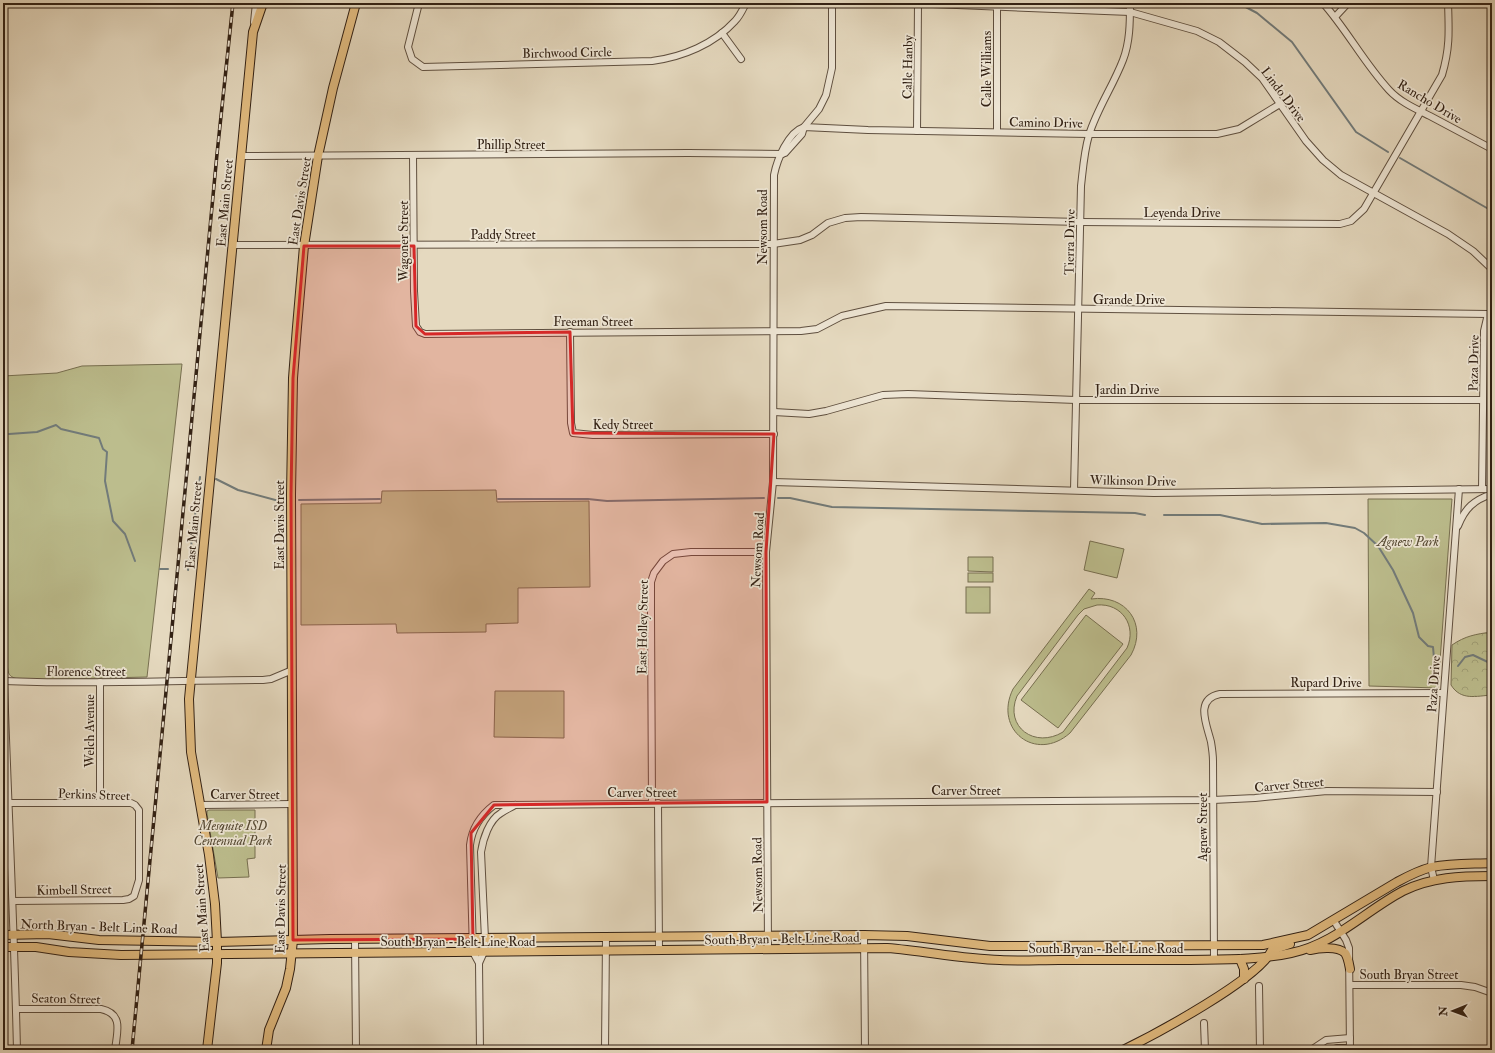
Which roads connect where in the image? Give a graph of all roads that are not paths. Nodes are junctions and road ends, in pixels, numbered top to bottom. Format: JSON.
{"nodes":[{"id":1,"x":256,"y":3,"type":"edge"},
{"id":2,"x":263,"y":3,"type":"edge"},
{"id":3,"x":356,"y":3,"type":"edge"},
{"id":4,"x":419,"y":3,"type":"edge"},
{"id":5,"x":746,"y":3,"type":"edge"},
{"id":6,"x":832,"y":3,"type":"edge"},
{"id":7,"x":908,"y":3,"type":"edge"},
{"id":8,"x":918,"y":3,"type":"edge"},
{"id":9,"x":1130,"y":3,"type":"edge"},
{"id":10,"x":1323,"y":3,"type":"edge"},
{"id":11,"x":1348,"y":3,"type":"edge"},
{"id":12,"x":1448,"y":3,"type":"edge"},
{"id":13,"x":997,"y":6,"type":"junction"},
{"id":14,"x":1130,"y":12,"type":"junction"},
{"id":15,"x":1335,"y":17,"type":"junction"},
{"id":16,"x":253,"y":32,"type":"junction"},
{"id":17,"x":722,"y":33,"type":"junction"},
{"id":18,"x":741,"y":59,"type":"dead end"},
{"id":19,"x":1280,"y":104,"type":"junction"},
{"id":20,"x":1421,"y":111,"type":"junction"},
{"id":21,"x":804,"y":127,"type":"junction"},
{"id":22,"x":917,"y":131,"type":"junction"},
{"id":23,"x":997,"y":132,"type":"junction"},
{"id":24,"x":1089,"y":134,"type":"junction"},
{"id":25,"x":1492,"y":149,"type":"edge"},
{"id":26,"x":782,"y":154,"type":"junction"},
{"id":27,"x":413,"y":155,"type":"junction"},
{"id":28,"x":241,"y":156,"type":"junction"},
{"id":29,"x":318,"y":156,"type":"junction"},
{"id":30,"x":1373,"y":193,"type":"junction"},
{"id":31,"x":1081,"y":222,"type":"junction"},
{"id":32,"x":773,"y":244,"type":"junction"},
{"id":33,"x":232,"y":245,"type":"junction"},
{"id":34,"x":304,"y":246,"type":"junction"},
{"id":35,"x":414,"y":246,"type":"junction"},
{"id":36,"x":1492,"y":269,"type":"edge"},
{"id":37,"x":1079,"y":310,"type":"junction"},
{"id":38,"x":1490,"y":313,"type":"edge"},
{"id":39,"x":416,"y":326,"type":"joint"},
{"id":40,"x":773,"y":331,"type":"junction"},
{"id":41,"x":570,"y":332,"type":"junction"},
{"id":42,"x":1076,"y":400,"type":"junction"},
{"id":43,"x":1483,"y":400,"type":"junction"},
{"id":44,"x":774,"y":412,"type":"junction"},
{"id":45,"x":774,"y":434,"type":"junction"},
{"id":46,"x":773,"y":482,"type":"junction"},
{"id":47,"x":1459,"y":489,"type":"junction"},
{"id":48,"x":1482,"y":489,"type":"junction"},
{"id":49,"x":1492,"y":489,"type":"edge"},
{"id":50,"x":1074,"y":490,"type":"junction"},
{"id":51,"x":1492,"y":494,"type":"edge"},
{"id":52,"x":1456,"y":533,"type":"junction"},
{"id":53,"x":766,"y":552,"type":"junction"},
{"id":54,"x":3,"y":651,"type":"edge"},
{"id":55,"x":290,"y":671,"type":"junction"},
{"id":56,"x":4,"y":680,"type":"junction"},
{"id":57,"x":190,"y":680,"type":"junction"},
{"id":58,"x":100,"y":682,"type":"junction"},
{"id":59,"x":134,"y":682,"type":"junction"},
{"id":60,"x":1443,"y":693,"type":"junction"},
{"id":61,"x":1210,"y":697,"type":"joint"},
{"id":62,"x":5,"y":772,"type":"edge"},
{"id":63,"x":1437,"y":792,"type":"junction"},
{"id":64,"x":1213,"y":800,"type":"junction"},
{"id":65,"x":767,"y":802,"type":"junction"},
{"id":66,"x":8,"y":803,"type":"junction"},
{"id":67,"x":100,"y":803,"type":"junction"},
{"id":68,"x":655,"y":803,"type":"junction"},
{"id":69,"x":291,"y":804,"type":"junction"},
{"id":70,"x":517,"y":804,"type":"junction"},
{"id":71,"x":200,"y":805,"type":"junction"},
{"id":72,"x":1492,"y":863,"type":"edge"},
{"id":73,"x":1431,"y":867,"type":"junction"},
{"id":74,"x":1492,"y":876,"type":"edge"},
{"id":75,"x":1434,"y":880,"type":"junction"},
{"id":76,"x":134,"y":896,"type":"joint"},
{"id":77,"x":13,"y":901,"type":"junction"},
{"id":78,"x":1334,"y":920,"type":"junction"},
{"id":79,"x":1342,"y":932,"type":"junction"},
{"id":80,"x":3,"y":935,"type":"edge"},
{"id":81,"x":12,"y":935,"type":"junction"},
{"id":82,"x":864,"y":935,"type":"junction"},
{"id":83,"x":1308,"y":935,"type":"junction"},
{"id":84,"x":768,"y":936,"type":"junction"},
{"id":85,"x":659,"y":937,"type":"junction"},
{"id":86,"x":706,"y":937,"type":"junction"},
{"id":87,"x":539,"y":938,"type":"junction"},
{"id":88,"x":606,"y":938,"type":"junction"},
{"id":89,"x":355,"y":939,"type":"junction"},
{"id":90,"x":473,"y":939,"type":"junction"},
{"id":91,"x":485,"y":939,"type":"junction"},
{"id":92,"x":292,"y":940,"type":"junction"},
{"id":93,"x":217,"y":942,"type":"junction"},
{"id":94,"x":1138,"y":946,"type":"junction"},
{"id":95,"x":1214,"y":946,"type":"junction"},
{"id":96,"x":3,"y":947,"type":"edge"},
{"id":97,"x":13,"y":947,"type":"junction"},
{"id":98,"x":864,"y":949,"type":"junction"},
{"id":99,"x":707,"y":950,"type":"junction"},
{"id":100,"x":768,"y":950,"type":"junction"},
{"id":101,"x":605,"y":951,"type":"junction"},
{"id":102,"x":659,"y":951,"type":"junction"},
{"id":103,"x":1301,"y":951,"type":"junction"},
{"id":104,"x":473,"y":952,"type":"junction"},
{"id":105,"x":484,"y":952,"type":"junction"},
{"id":106,"x":538,"y":952,"type":"junction"},
{"id":107,"x":292,"y":953,"type":"junction"},
{"id":108,"x":355,"y":953,"type":"junction"},
{"id":109,"x":218,"y":954,"type":"junction"},
{"id":110,"x":1269,"y":957,"type":"junction"},
{"id":111,"x":1214,"y":959,"type":"junction"},
{"id":112,"x":1240,"y":959,"type":"junction"},
{"id":113,"x":1138,"y":960,"type":"junction"},
{"id":114,"x":479,"y":963,"type":"junction"},
{"id":115,"x":1350,"y":969,"type":"junction"},
{"id":116,"x":1244,"y":979,"type":"junction"},
{"id":117,"x":1350,"y":985,"type":"junction"},
{"id":118,"x":1259,"y":986,"type":"dead end"},
{"id":119,"x":1492,"y":993,"type":"edge"},
{"id":120,"x":16,"y":1009,"type":"junction"},
{"id":121,"x":1204,"y":1023,"type":"dead end"},
{"id":122,"x":1350,"y":1038,"type":"junction"},
{"id":123,"x":1350,"y":1049,"type":"edge"},
{"id":124,"x":17,"y":1050,"type":"edge"},
{"id":125,"x":115,"y":1050,"type":"edge"},
{"id":126,"x":207,"y":1050,"type":"edge"},
{"id":127,"x":266,"y":1050,"type":"edge"},
{"id":128,"x":356,"y":1050,"type":"edge"},
{"id":129,"x":480,"y":1050,"type":"edge"},
{"id":130,"x":605,"y":1050,"type":"edge"},
{"id":131,"x":865,"y":1050,"type":"edge"},
{"id":132,"x":1123,"y":1050,"type":"edge"},
{"id":133,"x":1205,"y":1050,"type":"edge"},
{"id":134,"x":1260,"y":1050,"type":"edge"},
{"id":135,"x":1311,"y":1050,"type":"edge"},
{"id":136,"x":1331,"y":1050,"type":"edge"}],
"edges":[{"from":1,"to":16,"type":"street"},
{"from":2,"to":16,"type":"main road","name":"East Main Street"},
{"from":3,"to":29,"type":"main road","name":"East Davis Street"},
{"from":4,"to":17,"type":"street","name":"Birchwood Circle"},
{"from":5,"to":17,"type":"street","name":"Birchwood Circle"},
{"from":6,"to":21,"type":"street","name":"Newsom Road"},
{"from":7,"to":8,"type":"street","name":"Lindo Drive"},
{"from":8,"to":13,"type":"street","name":"Lindo Drive"},
{"from":8,"to":22,"type":"street","name":"Calle Hanby"},
{"from":9,"to":14,"type":"street","name":"Tierra Drive"},
{"from":10,"to":15,"type":"street","name":"Rancho Drive"},
{"from":11,"to":15,"type":"street"},
{"from":12,"to":20,"type":"street","name":"Leyenda Drive"},
{"from":13,"to":14,"type":"street","name":"Lindo Drive"},
{"from":13,"to":23,"type":"street","name":"Calle Williams"},
{"from":14,"to":19,"type":"street","name":"Lindo Drive"},
{"from":14,"to":24,"type":"street","name":"Tierra Drive"},
{"from":15,"to":20,"type":"street","name":"Rancho Drive"},
{"from":16,"to":28,"type":"main road","name":"East Main Street"},
{"from":17,"to":18,"type":"street"},
{"from":19,"to":24,"type":"street","name":"Camino Drive"},
{"from":19,"to":30,"type":"street","name":"Lindo Drive"},
{"from":20,"to":25,"type":"street","name":"Rancho Drive"},
{"from":20,"to":30,"type":"street","name":"Leyenda Drive"},
{"from":21,"to":22,"type":"street","name":"Camino Drive"},
{"from":21,"to":26,"type":"street","name":"Newsom Road"},
{"from":22,"to":23,"type":"street","name":"Camino Drive"},
{"from":23,"to":24,"type":"street","name":"Camino Drive"},
{"from":24,"to":31,"type":"street","name":"Tierra Drive"},
{"from":26,"to":27,"type":"street","name":"Phillip Street"},
{"from":26,"to":32,"type":"street","name":"Newsom Road"},
{"from":27,"to":29,"type":"street","name":"Phillip Street"},
{"from":27,"to":35,"type":"street","name":"Wagoner Street"},
{"from":28,"to":29,"type":"street","name":"Phillip Street"},
{"from":28,"to":33,"type":"main road","name":"East Main Street"},
{"from":29,"to":34,"type":"main road","name":"East Davis Street"},
{"from":30,"to":31,"type":"street","name":"Leyenda Drive"},
{"from":30,"to":36,"type":"street","name":"Lindo Drive"},
{"from":31,"to":32,"type":"street","name":"Leyenda Drive"},
{"from":31,"to":37,"type":"street","name":"Tierra Drive"},
{"from":32,"to":35,"type":"street","name":"Paddy Street"},
{"from":32,"to":40,"type":"street","name":"Newsom Road"},
{"from":33,"to":34,"type":"street","name":"Paddy Street"},
{"from":33,"to":57,"type":"main road","name":"East Main Street"},
{"from":34,"to":35,"type":"street","name":"Paddy Street"},
{"from":34,"to":55,"type":"main road","name":"East Davis Street"},
{"from":35,"to":39,"type":"street","name":"Wagoner Street"},
{"from":37,"to":38,"type":"street","name":"Grande Drive"},
{"from":37,"to":40,"type":"street","name":"Grande Drive"},
{"from":37,"to":42,"type":"street","name":"Tierra Drive"},
{"from":38,"to":43,"type":"street","name":"Paza Drive"},
{"from":39,"to":41,"type":"street","name":"Freeman Street"},
{"from":40,"to":41,"type":"street","name":"Freeman Street"},
{"from":40,"to":44,"type":"street","name":"Newsom Road"},
{"from":41,"to":45,"type":"street","name":"Kedy Street"},
{"from":42,"to":43,"type":"street","name":"Jardin Drive"},
{"from":42,"to":44,"type":"street","name":"Jardin Drive"},
{"from":42,"to":50,"type":"street","name":"Tierra Drive"},
{"from":43,"to":48,"type":"street","name":"Paza Drive"},
{"from":44,"to":45,"type":"street","name":"Newsom Road"},
{"from":45,"to":46,"type":"street","name":"Newsom Road"},
{"from":46,"to":50,"type":"street","name":"Wilkinson Drive"},
{"from":46,"to":53,"type":"street","name":"Newsom Road"},
{"from":47,"to":48,"type":"street","name":"Wilkinson Drive"},
{"from":47,"to":50,"type":"street","name":"Wilkinson Drive"},
{"from":47,"to":52,"type":"street","name":"Paza Drive"},
{"from":48,"to":49,"type":"street","name":"Wilkinson Drive"},
{"from":51,"to":52,"type":"street"},
{"from":52,"to":60,"type":"street","name":"Paza Drive"},
{"from":53,"to":65,"type":"street","name":"Newsom Road"},
{"from":53,"to":68,"type":"street","name":"East Holley Street"},
{"from":54,"to":56,"type":"street"},
{"from":55,"to":57,"type":"street"},
{"from":55,"to":69,"type":"main road","name":"East Davis Street"},
{"from":56,"to":58,"type":"street","name":"Florence Street"},
{"from":56,"to":62,"type":"street"},
{"from":57,"to":59,"type":"street","name":"Florence Street"},
{"from":57,"to":59,"type":"street"},
{"from":57,"to":71,"type":"main road","name":"East Main Street"},
{"from":58,"to":59,"type":"street","name":"Florence Street"},
{"from":58,"to":67,"type":"street","name":"Welch Avenue"},
{"from":60,"to":61,"type":"street","name":"Rupard Drive"},
{"from":60,"to":63,"type":"street","name":"Paza Drive"},
{"from":61,"to":64,"type":"street","name":"Agnew Street"},
{"from":62,"to":66,"type":"street"},
{"from":63,"to":64,"type":"street","name":"Carver Street"},
{"from":63,"to":73,"type":"street","name":"Paza Drive"},
{"from":64,"to":65,"type":"street","name":"Carver Street"},
{"from":64,"to":95,"type":"street","name":"Agnew Street"},
{"from":65,"to":68,"type":"street","name":"Carver Street"},
{"from":65,"to":84,"type":"street","name":"Newsom Road"},
{"from":66,"to":67,"type":"street","name":"Perkins Street"},
{"from":66,"to":77,"type":"street"},
{"from":67,"to":76,"type":"street","name":"Perkins Street"},
{"from":68,"to":70,"type":"street","name":"Carver Street"},
{"from":68,"to":85,"type":"street","name":"East Holley Street"},
{"from":69,"to":71,"type":"street","name":"Carver Street"},
{"from":69,"to":92,"type":"main road","name":"East Davis Street"},
{"from":70,"to":90,"type":"street","name":"Carver Street"},
{"from":70,"to":91,"type":"street"},
{"from":71,"to":93,"type":"main road","name":"East Main Street"},
{"from":72,"to":73,"type":"main road","name":"South Bryan - Belt Line Road"},
{"from":73,"to":75,"type":"street","name":"Paza Drive"},
{"from":73,"to":78,"type":"main road","name":"South Bryan - Belt Line Road"},
{"from":74,"to":75,"type":"main road","name":"South Bryan - Belt Line Road"},
{"from":75,"to":79,"type":"main road","name":"South Bryan - Belt Line Road"},
{"from":76,"to":77,"type":"street","name":"Kimbell Street"},
{"from":77,"to":81,"type":"street"},
{"from":78,"to":79,"type":"street"},
{"from":78,"to":83,"type":"main road","name":"South Bryan - Belt Line Road"},
{"from":79,"to":103,"type":"main road","name":"South Bryan - Belt Line Road"},
{"from":79,"to":115,"type":"street"},
{"from":80,"to":81,"type":"main road","name":"North Bryan - Belt Line Road"},
{"from":81,"to":93,"type":"main road","name":"North Bryan - Belt Line Road"},
{"from":81,"to":97,"type":"street"},
{"from":82,"to":84,"type":"main road","name":"South Bryan - Belt Line Road"},
{"from":82,"to":94,"type":"main road","name":"South Bryan - Belt Line Road"},
{"from":82,"to":98,"type":"street"},
{"from":83,"to":95,"type":"main road","name":"South Bryan - Belt Line Road"},
{"from":83,"to":110,"type":"main road"},
{"from":84,"to":86,"type":"main road","name":"South Bryan - Belt Line Road"},
{"from":84,"to":100,"type":"street","name":"Newsom Road"},
{"from":85,"to":86,"type":"main road","name":"South Bryan - Belt Line Road"},
{"from":85,"to":88,"type":"main road","name":"South Bryan - Belt Line Road"},
{"from":85,"to":102,"type":"street","name":"East Holley Street"},
{"from":86,"to":99,"type":"main road"},
{"from":87,"to":88,"type":"main road","name":"South Bryan - Belt Line Road"},
{"from":87,"to":91,"type":"main road","name":"South Bryan - Belt Line Road"},
{"from":87,"to":106,"type":"main road"},
{"from":88,"to":101,"type":"street"},
{"from":89,"to":90,"type":"main road","name":"South Bryan - Belt Line Road"},
{"from":89,"to":92,"type":"main road","name":"South Bryan - Belt Line Road"},
{"from":89,"to":108,"type":"street"},
{"from":90,"to":91,"type":"main road","name":"South Bryan - Belt Line Road"},
{"from":90,"to":104,"type":"street"},
{"from":91,"to":105,"type":"street"},
{"from":92,"to":93,"type":"main road","name":"South Bryan - Belt Line Road"},
{"from":92,"to":107,"type":"main road","name":"East Davis Street"},
{"from":93,"to":109,"type":"main road","name":"East Main Street"},
{"from":94,"to":95,"type":"main road","name":"South Bryan - Belt Line Road"},
{"from":94,"to":113,"type":"main road"},
{"from":95,"to":111,"type":"street","name":"Agnew Street"},
{"from":96,"to":97,"type":"main road","name":"North Bryan - Belt Line Road"},
{"from":97,"to":109,"type":"main road","name":"North Bryan - Belt Line Road"},
{"from":97,"to":120,"type":"street"},
{"from":98,"to":100,"type":"main road","name":"South Bryan - Belt Line Road"},
{"from":98,"to":113,"type":"main road","name":"South Bryan - Belt Line Road"},
{"from":98,"to":131,"type":"street"},
{"from":99,"to":100,"type":"main road","name":"South Bryan - Belt Line Road"},
{"from":99,"to":102,"type":"main road","name":"South Bryan - Belt Line Road"},
{"from":101,"to":102,"type":"main road","name":"South Bryan - Belt Line Road"},
{"from":101,"to":106,"type":"main road","name":"South Bryan - Belt Line Road"},
{"from":101,"to":130,"type":"street"},
{"from":103,"to":110,"type":"main road","name":"South Bryan - Belt Line Road"},
{"from":103,"to":115,"type":"main road"},
{"from":104,"to":105,"type":"main road","name":"South Bryan - Belt Line Road"},
{"from":104,"to":108,"type":"main road","name":"South Bryan - Belt Line Road"},
{"from":104,"to":114,"type":"street"},
{"from":105,"to":106,"type":"main road","name":"South Bryan - Belt Line Road"},
{"from":105,"to":114,"type":"street"},
{"from":107,"to":108,"type":"main road","name":"South Bryan - Belt Line Road"},
{"from":107,"to":109,"type":"main road","name":"South Bryan - Belt Line Road"},
{"from":107,"to":127,"type":"main road","name":"East Davis Street"},
{"from":108,"to":128,"type":"street"},
{"from":109,"to":126,"type":"main road","name":"East Main Street"},
{"from":110,"to":112,"type":"main road","name":"South Bryan - Belt Line Road"},
{"from":110,"to":116,"type":"main road"},
{"from":111,"to":112,"type":"main road","name":"South Bryan - Belt Line Road"},
{"from":111,"to":113,"type":"main road","name":"South Bryan - Belt Line Road"},
{"from":112,"to":116,"type":"main road"},
{"from":114,"to":129,"type":"street"},
{"from":115,"to":117,"type":"street"},
{"from":116,"to":132,"type":"main road"},
{"from":117,"to":119,"type":"street","name":"South Bryan Street"},
{"from":117,"to":122,"type":"street"},
{"from":118,"to":134,"type":"street"},
{"from":120,"to":124,"type":"street"},
{"from":120,"to":125,"type":"street","name":"Seaton Street"},
{"from":121,"to":133,"type":"street"},
{"from":122,"to":123,"type":"street"},
{"from":122,"to":135,"type":"street"},
{"from":123,"to":136,"type":"street"}]}
